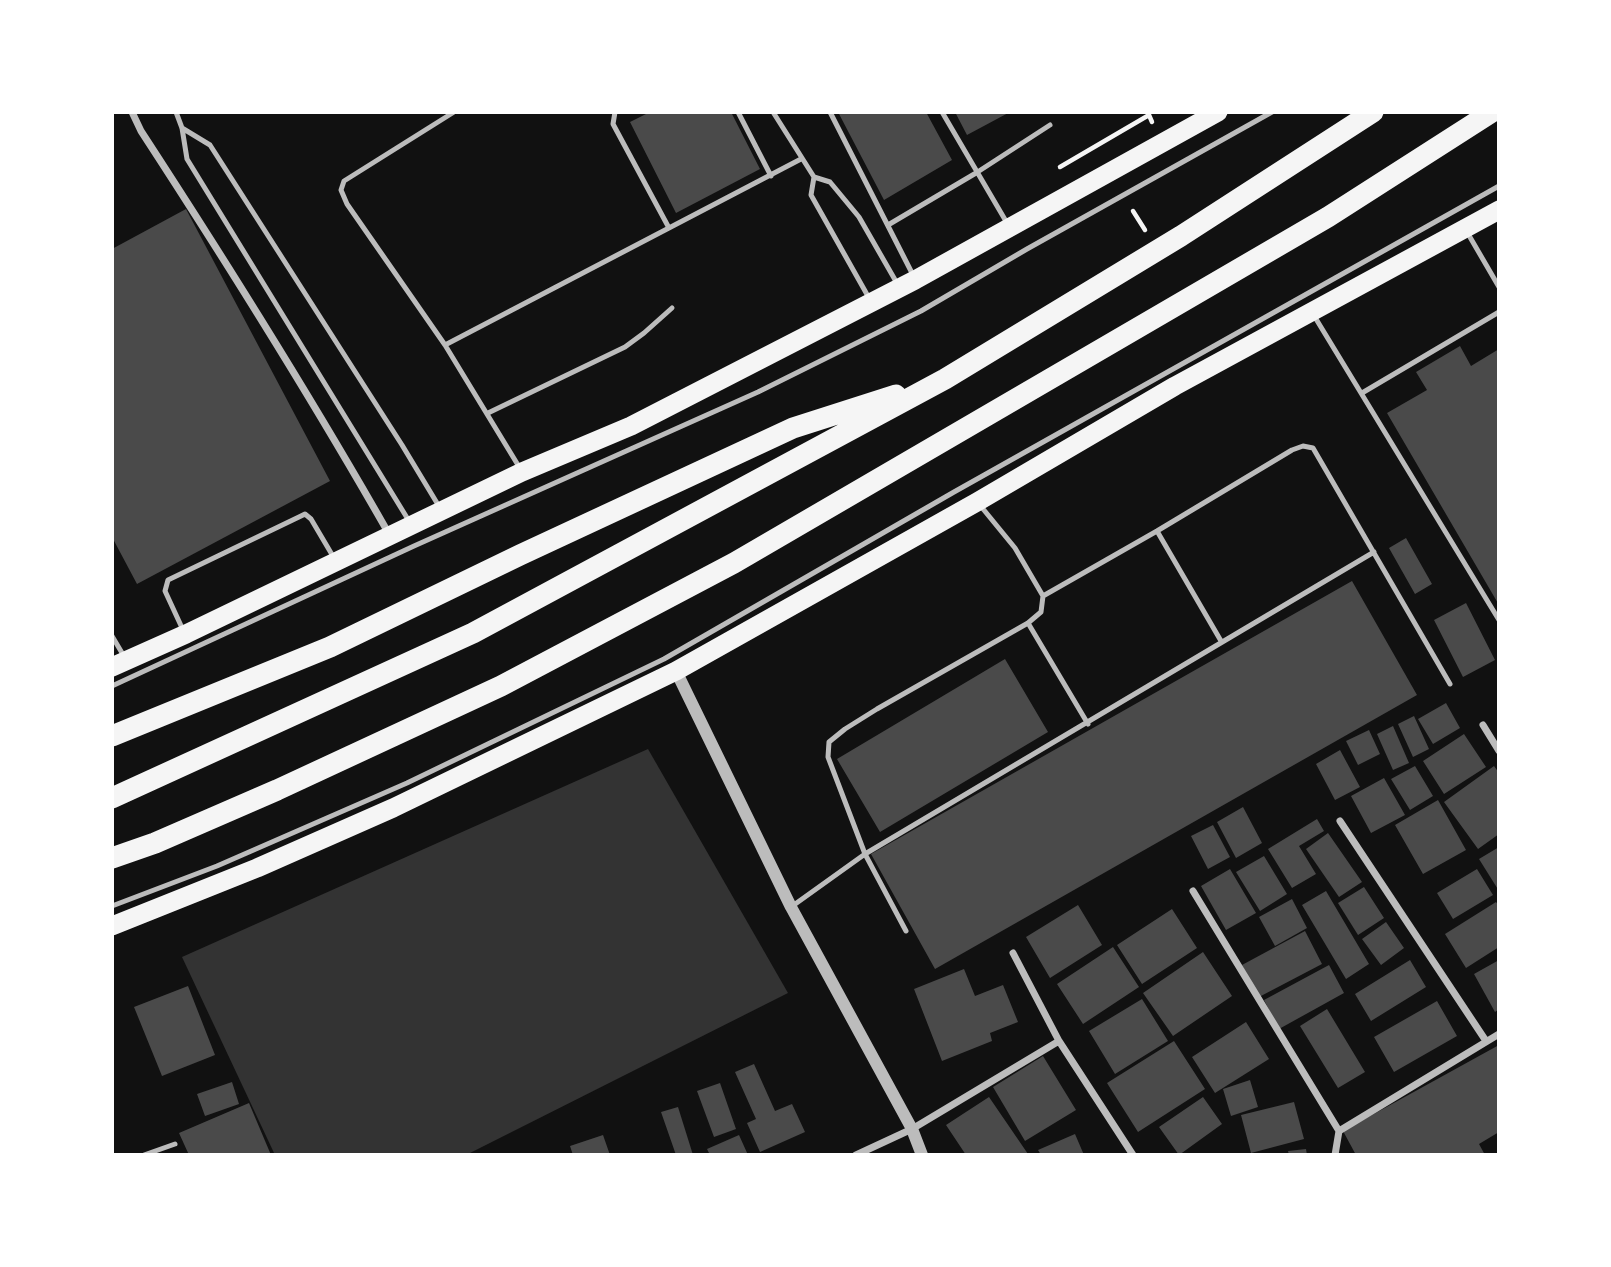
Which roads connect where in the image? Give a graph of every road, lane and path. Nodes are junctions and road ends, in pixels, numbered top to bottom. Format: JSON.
{"nodes":[{"id":1,"x":132,"y":112,"type":"edge"},
{"id":2,"x":176,"y":112,"type":"edge"},
{"id":3,"x":454,"y":112,"type":"edge"},
{"id":4,"x":615,"y":112,"type":"edge"},
{"id":5,"x":738,"y":112,"type":"edge"},
{"id":6,"x":773,"y":112,"type":"edge"},
{"id":7,"x":830,"y":112,"type":"edge"},
{"id":8,"x":942,"y":112,"type":"edge"},
{"id":9,"x":1218,"y":112,"type":"edge"},
{"id":10,"x":1272,"y":112,"type":"edge"},
{"id":11,"x":1373,"y":112,"type":"edge"},
{"id":12,"x":1492,"y":112,"type":"edge"},
{"id":13,"x":1149,"y":115,"type":"dead end"},
{"id":14,"x":1050,"y":125,"type":"dead end"},
{"id":15,"x":182,"y":128,"type":"junction"},
{"id":16,"x":801,"y":159,"type":"junction"},
{"id":17,"x":1054,"y":171,"type":"dead end"},
{"id":18,"x":976,"y":173,"type":"junction"},
{"id":19,"x":771,"y":176,"type":"junction"},
{"id":20,"x":814,"y":177,"type":"junction"},
{"id":21,"x":1499,"y":186,"type":"edge"},
{"id":22,"x":1499,"y":209,"type":"edge"},
{"id":23,"x":888,"y":225,"type":"junction"},
{"id":24,"x":669,"y":228,"type":"junction"},
{"id":25,"x":1011,"y":228,"type":"junction"},
{"id":26,"x":1464,"y":228,"type":"junction"},
{"id":27,"x":907,"y":284,"type":"junction"},
{"id":28,"x":1499,"y":287,"type":"edge"},
{"id":29,"x":872,"y":303,"type":"junction"},
{"id":30,"x":672,"y":308,"type":"dead end"},
{"id":31,"x":1311,"y":311,"type":"junction"},
{"id":32,"x":1499,"y":312,"type":"edge"},
{"id":33,"x":444,"y":345,"type":"junction"},
{"id":34,"x":944,"y":379,"type":"junction"},
{"id":35,"x":1362,"y":393,"type":"junction"},
{"id":36,"x":488,"y":413,"type":"junction"},
{"id":37,"x":522,"y":472,"type":"junction"},
{"id":38,"x":977,"y":502,"type":"junction"},
{"id":39,"x":441,"y":511,"type":"junction"},
{"id":40,"x":411,"y":524,"type":"junction"},
{"id":41,"x":1157,"y":531,"type":"junction"},
{"id":42,"x":390,"y":534,"type":"junction"},
{"id":43,"x":1374,"y":552,"type":"junction"},
{"id":44,"x":335,"y":561,"type":"junction"},
{"id":45,"x":1043,"y":596,"type":"junction"},
{"id":46,"x":1499,"y":620,"type":"edge"},
{"id":47,"x":1028,"y":623,"type":"junction"},
{"id":48,"x":186,"y":634,"type":"junction"},
{"id":49,"x":112,"y":636,"type":"edge"},
{"id":50,"x":1221,"y":641,"type":"junction"},
{"id":51,"x":119,"y":664,"type":"edge"},
{"id":52,"x":676,"y":671,"type":"junction"},
{"id":53,"x":1450,"y":684,"type":"dead end"},
{"id":54,"x":112,"y":686,"type":"edge"},
{"id":55,"x":1088,"y":723,"type":"junction"},
{"id":56,"x":1483,"y":725,"type":"dead end"},
{"id":57,"x":112,"y":736,"type":"edge"},
{"id":58,"x":1499,"y":751,"type":"edge"},
{"id":59,"x":112,"y":798,"type":"edge"},
{"id":60,"x":1340,"y":821,"type":"dead end"},
{"id":61,"x":865,"y":854,"type":"junction"},
{"id":62,"x":112,"y":858,"type":"edge"},
{"id":63,"x":1192,"y":891,"type":"dead end"},
{"id":64,"x":112,"y":906,"type":"edge"},
{"id":65,"x":791,"y":907,"type":"junction"},
{"id":66,"x":112,"y":926,"type":"edge"},
{"id":67,"x":906,"y":931,"type":"dead end"},
{"id":68,"x":1013,"y":953,"type":"dead end"},
{"id":69,"x":1499,"y":1034,"type":"edge"},
{"id":70,"x":1059,"y":1041,"type":"junction"},
{"id":71,"x":1486,"y":1041,"type":"junction"},
{"id":72,"x":912,"y":1129,"type":"junction"},
{"id":73,"x":1339,"y":1131,"type":"junction"},
{"id":74,"x":175,"y":1144,"type":"dead end"},
{"id":75,"x":144,"y":1155,"type":"edge"},
{"id":76,"x":856,"y":1155,"type":"edge"},
{"id":77,"x":922,"y":1155,"type":"edge"},
{"id":78,"x":1133,"y":1155,"type":"edge"},
{"id":79,"x":1335,"y":1155,"type":"edge"}],
"edges":[{"from":1,"to":42,"type":"street"},
{"from":2,"to":15,"type":"lane"},
{"from":3,"to":33,"type":"lane"},
{"from":4,"to":24,"type":"lane"},
{"from":5,"to":19,"type":"lane"},
{"from":6,"to":16,"type":"lane"},
{"from":7,"to":23,"type":"lane"},
{"from":8,"to":18,"type":"lane"},
{"from":9,"to":25,"type":"highway"},
{"from":10,"to":54,"type":"lane"},
{"from":11,"to":34,"type":"highway"},
{"from":12,"to":62,"type":"highway"},
{"from":13,"to":17,"type":"path"},
{"from":14,"to":18,"type":"lane"},
{"from":15,"to":39,"type":"lane"},
{"from":15,"to":40,"type":"lane"},
{"from":16,"to":19,"type":"lane"},
{"from":16,"to":20,"type":"lane"},
{"from":18,"to":23,"type":"lane"},
{"from":18,"to":25,"type":"lane"},
{"from":19,"to":24,"type":"lane"},
{"from":20,"to":27,"type":"lane"},
{"from":20,"to":29,"type":"lane"},
{"from":21,"to":64,"type":"lane"},
{"from":22,"to":26,"type":"highway"},
{"from":23,"to":27,"type":"lane"},
{"from":24,"to":33,"type":"lane"},
{"from":25,"to":27,"type":"highway"},
{"from":26,"to":28,"type":"lane"},
{"from":26,"to":31,"type":"highway"},
{"from":27,"to":29,"type":"highway"},
{"from":29,"to":37,"type":"highway"},
{"from":30,"to":36,"type":"lane"},
{"from":31,"to":35,"type":"lane"},
{"from":31,"to":38,"type":"highway"},
{"from":32,"to":35,"type":"lane"},
{"from":33,"to":36,"type":"lane"},
{"from":34,"to":57,"type":"highway"},
{"from":34,"to":59,"type":"highway"},
{"from":35,"to":46,"type":"lane"},
{"from":36,"to":37,"type":"lane"},
{"from":37,"to":39,"type":"highway"},
{"from":38,"to":45,"type":"lane"},
{"from":38,"to":52,"type":"highway"},
{"from":39,"to":40,"type":"highway"},
{"from":40,"to":42,"type":"highway"},
{"from":41,"to":43,"type":"lane"},
{"from":41,"to":45,"type":"lane"},
{"from":41,"to":50,"type":"lane"},
{"from":42,"to":44,"type":"highway"},
{"from":43,"to":50,"type":"lane"},
{"from":43,"to":53,"type":"lane"},
{"from":44,"to":48,"type":"highway"},
{"from":44,"to":48,"type":"lane"},
{"from":45,"to":47,"type":"lane"},
{"from":47,"to":55,"type":"lane"},
{"from":47,"to":61,"type":"lane"},
{"from":48,"to":51,"type":"highway"},
{"from":49,"to":51,"type":"lane"},
{"from":50,"to":55,"type":"lane"},
{"from":52,"to":65,"type":"street"},
{"from":52,"to":66,"type":"highway"},
{"from":55,"to":61,"type":"lane"},
{"from":56,"to":58,"type":"street"},
{"from":60,"to":71,"type":"street"},
{"from":61,"to":65,"type":"lane"},
{"from":61,"to":67,"type":"lane"},
{"from":63,"to":73,"type":"street"},
{"from":65,"to":72,"type":"street"},
{"from":68,"to":70,"type":"street"},
{"from":69,"to":71,"type":"street"},
{"from":70,"to":72,"type":"street"},
{"from":70,"to":78,"type":"street"},
{"from":71,"to":73,"type":"street"},
{"from":72,"to":76,"type":"street"},
{"from":72,"to":77,"type":"street"},
{"from":73,"to":79,"type":"street"},
{"from":74,"to":75,"type":"lane"}]}
